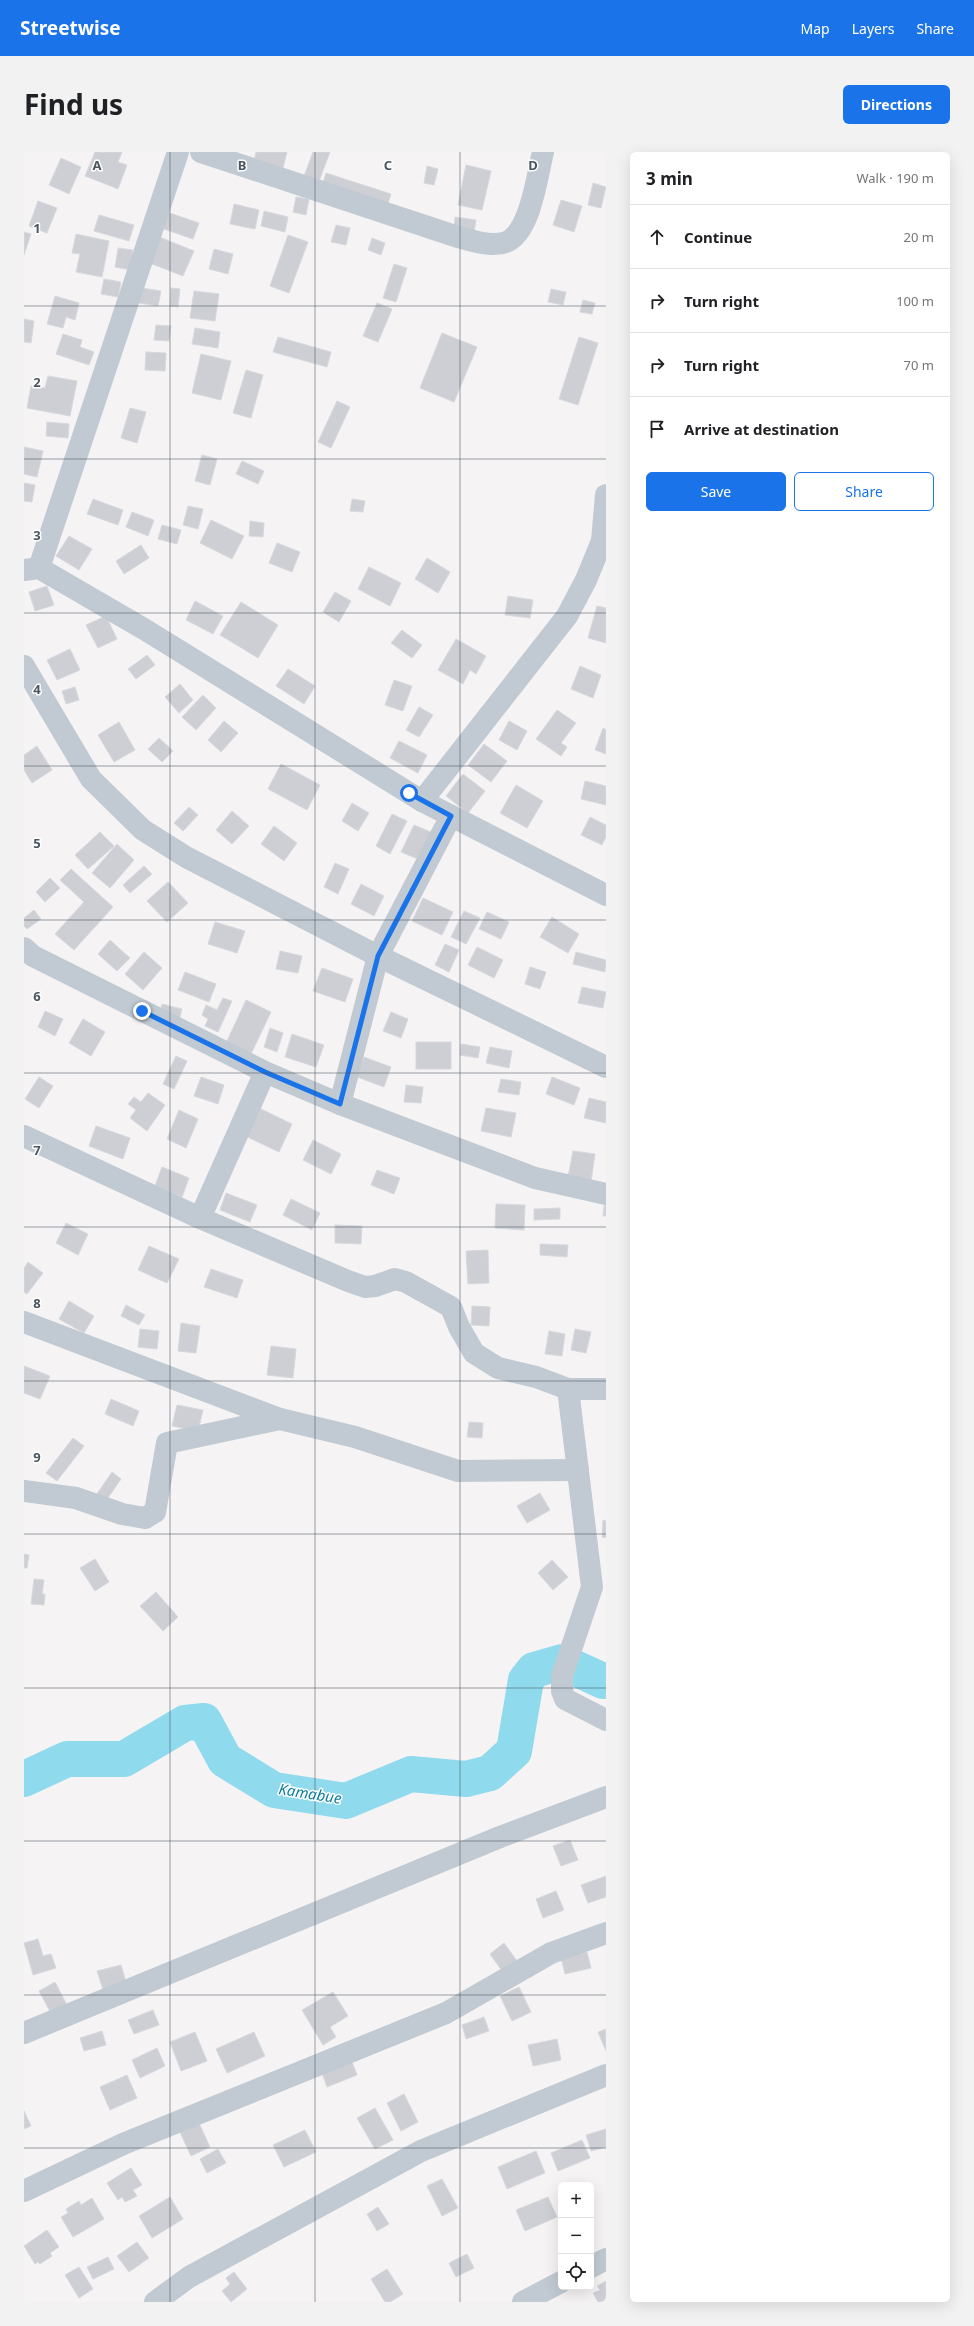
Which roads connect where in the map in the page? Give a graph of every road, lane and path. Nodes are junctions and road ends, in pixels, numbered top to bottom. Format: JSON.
{"nodes":[{"id":1,"x":178,"y":152,"type":"edge"},
{"id":2,"x":201,"y":152,"type":"edge"},
{"id":3,"x":544,"y":152,"type":"edge"},
{"id":4,"x":606,"y":495,"type":"edge"},
{"id":5,"x":31,"y":569,"type":"edge"},
{"id":6,"x":24,"y":666,"type":"edge"},
{"id":7,"x":422,"y":801,"type":"junction"},
{"id":8,"x":451,"y":816,"type":"junction"},
{"id":9,"x":606,"y":895,"type":"edge"},
{"id":10,"x":24,"y":948,"type":"edge"},
{"id":11,"x":378,"y":956,"type":"junction"},
{"id":12,"x":606,"y":1067,"type":"edge"},
{"id":13,"x":265,"y":1072,"type":"junction"},
{"id":14,"x":340,"y":1104,"type":"junction"},
{"id":15,"x":24,"y":1136,"type":"edge"},
{"id":16,"x":606,"y":1194,"type":"edge"},
{"id":17,"x":200,"y":1218,"type":"junction"},
{"id":18,"x":24,"y":1322,"type":"edge"},
{"id":19,"x":606,"y":1389,"type":"edge"},
{"id":20,"x":568,"y":1390,"type":"junction"},
{"id":21,"x":280,"y":1419,"type":"junction"},
{"id":22,"x":578,"y":1470,"type":"junction"},
{"id":23,"x":24,"y":1491,"type":"edge"},
{"id":24,"x":606,"y":1720,"type":"edge"},
{"id":25,"x":606,"y":1797,"type":"edge"},
{"id":26,"x":606,"y":1933,"type":"edge"},
{"id":27,"x":24,"y":2033,"type":"edge"},
{"id":28,"x":606,"y":2075,"type":"edge"},
{"id":29,"x":24,"y":2191,"type":"edge"},
{"id":30,"x":606,"y":2259,"type":"edge"},
{"id":31,"x":594,"y":2265,"type":"edge"},
{"id":32,"x":558,"y":2284,"type":"edge"},
{"id":33,"x":155,"y":2302,"type":"edge"},
{"id":34,"x":523,"y":2302,"type":"edge"}],
"edges":[{"from":1,"to":5,"type":"street"},
{"from":2,"to":3,"type":"street"},
{"from":4,"to":7,"type":"street"},
{"from":5,"to":7,"type":"street"},
{"from":6,"to":11,"type":"street"},
{"from":7,"to":8,"type":"street"},
{"from":8,"to":9,"type":"street"},
{"from":8,"to":11,"type":"street"},
{"from":10,"to":13,"type":"street"},
{"from":11,"to":12,"type":"street"},
{"from":11,"to":14,"type":"street"},
{"from":13,"to":14,"type":"street"},
{"from":13,"to":17,"type":"street"},
{"from":14,"to":16,"type":"street"},
{"from":15,"to":17,"type":"street"},
{"from":17,"to":20,"type":"street"},
{"from":18,"to":21,"type":"street"},
{"from":19,"to":20,"type":"street"},
{"from":20,"to":22,"type":"street"},
{"from":21,"to":22,"type":"street"},
{"from":21,"to":23,"type":"street"},
{"from":22,"to":24,"type":"street"},
{"from":25,"to":27,"type":"street"},
{"from":26,"to":29,"type":"street"},
{"from":28,"to":33,"type":"street"},
{"from":30,"to":31,"type":"street"},
{"from":32,"to":34,"type":"street"}]}
